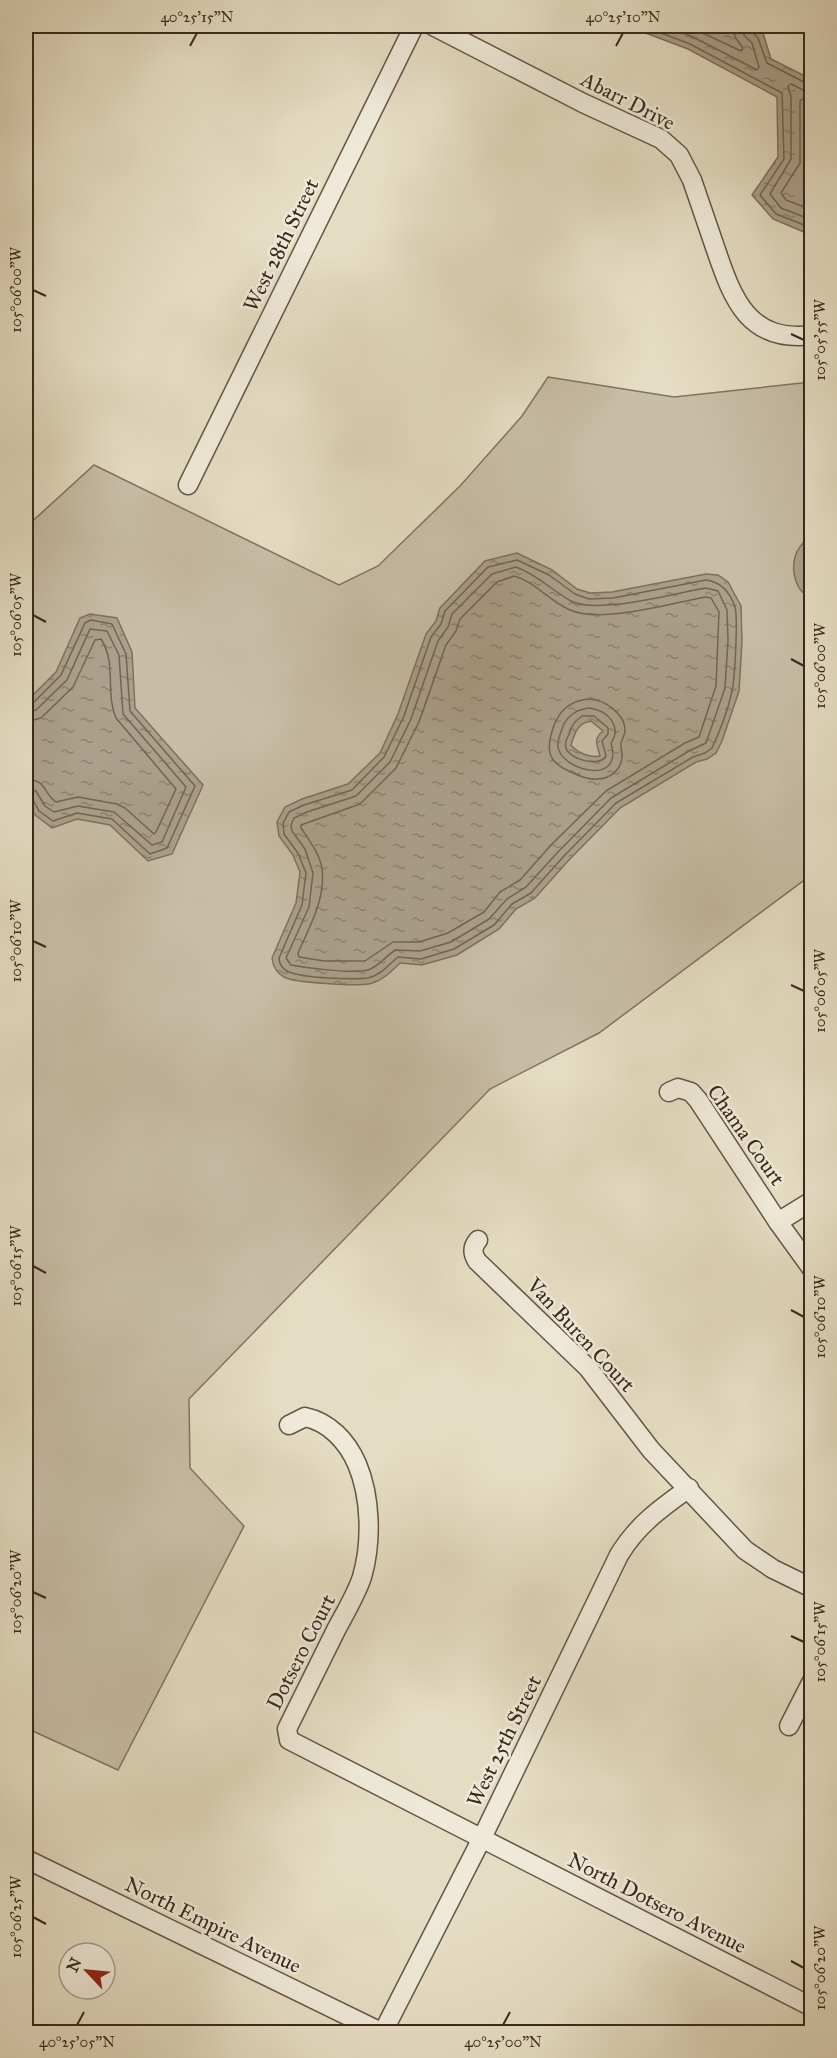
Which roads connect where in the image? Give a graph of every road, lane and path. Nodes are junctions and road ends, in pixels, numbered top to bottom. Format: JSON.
{"nodes":[{"id":1,"x":414,"y":26,"type":"edge"},
{"id":2,"x":433,"y":26,"type":"edge"},
{"id":3,"x":812,"y":335,"type":"edge"},
{"id":4,"x":188,"y":485,"type":"dead end"},
{"id":5,"x":669,"y":1092,"type":"dead end"},
{"id":6,"x":812,"y":1201,"type":"edge"},
{"id":7,"x":778,"y":1222,"type":"junction"},
{"id":8,"x":478,"y":1240,"type":"dead end"},
{"id":9,"x":812,"y":1269,"type":"edge"},
{"id":10,"x":289,"y":1425,"type":"dead end"},
{"id":11,"x":689,"y":1488,"type":"junction"},
{"id":12,"x":812,"y":1588,"type":"edge"},
{"id":13,"x":812,"y":1681,"type":"edge"},
{"id":14,"x":789,"y":1726,"type":"dead end"},
{"id":15,"x":482,"y":1838,"type":"junction"},
{"id":16,"x":26,"y":1859,"type":"edge"},
{"id":17,"x":812,"y":2007,"type":"edge"},
{"id":18,"x":382,"y":2032,"type":"edge"}],
"edges":[{"from":1,"to":4,"type":"street","name":"West 28th Street"},
{"from":2,"to":3,"type":"street","name":"Abarr Drive"},
{"from":5,"to":7,"type":"street","name":"Chama Court"},
{"from":6,"to":7,"type":"street"},
{"from":7,"to":9,"type":"street"},
{"from":8,"to":11,"type":"street","name":"Van Buren Court"},
{"from":10,"to":15,"type":"street","name":"Dotsero Court"},
{"from":11,"to":12,"type":"street"},
{"from":11,"to":15,"type":"street","name":"West 25th Street"},
{"from":13,"to":14,"type":"street"},
{"from":15,"to":17,"type":"street","name":"North Dotsero Avenue"},
{"from":15,"to":18,"type":"street","name":"West 25th Street"},
{"from":16,"to":18,"type":"street","name":"North Empire Avenue"}]}
